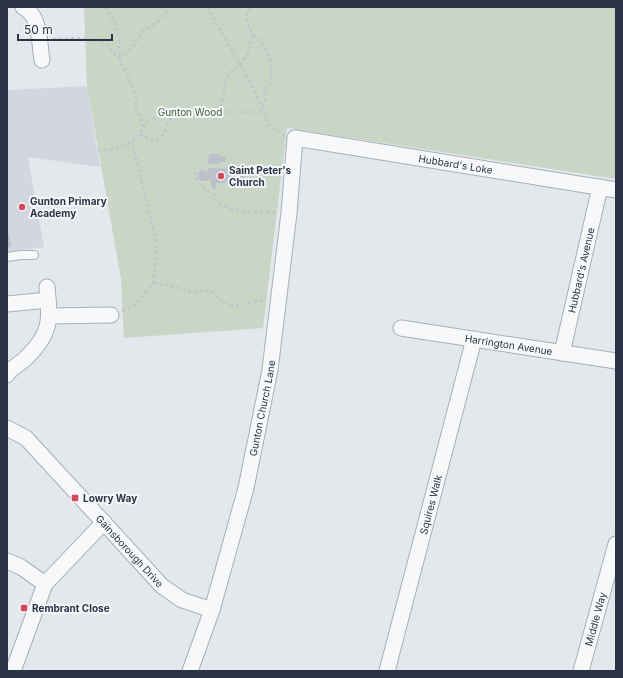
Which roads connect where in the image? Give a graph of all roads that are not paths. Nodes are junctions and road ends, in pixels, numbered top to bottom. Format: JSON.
{"nodes":[{"id":1,"x":23,"y":7,"type":"edge"},
{"id":2,"x":42,"y":60,"type":"dead end"},
{"id":3,"x":290,"y":137,"type":"joint"},
{"id":4,"x":600,"y":187,"type":"junction"},
{"id":5,"x":616,"y":190,"type":"edge"},
{"id":6,"x":34,"y":255,"type":"dead end"},
{"id":7,"x":7,"y":257,"type":"edge"},
{"id":8,"x":7,"y":304,"type":"edge"},
{"id":9,"x":111,"y":315,"type":"road end"},
{"id":10,"x":50,"y":316,"type":"junction"},
{"id":11,"x":401,"y":328,"type":"dead end"},
{"id":12,"x":474,"y":339,"type":"junction"},
{"id":13,"x":562,"y":353,"type":"junction"},
{"id":14,"x":616,"y":361,"type":"edge"},
{"id":15,"x":7,"y":375,"type":"edge"},
{"id":16,"x":7,"y":428,"type":"edge"},
{"id":17,"x":104,"y":522,"type":"junction"},
{"id":18,"x":616,"y":544,"type":"edge"},
{"id":19,"x":7,"y":561,"type":"edge"},
{"id":20,"x":46,"y":584,"type":"junction"},
{"id":21,"x":212,"y":610,"type":"junction"},
{"id":22,"x":13,"y":671,"type":"edge"},
{"id":23,"x":190,"y":671,"type":"edge"},
{"id":24,"x":387,"y":671,"type":"edge"},
{"id":25,"x":581,"y":671,"type":"edge"}],
"edges":[{"from":1,"to":2,"type":"street"},
{"from":3,"to":4,"type":"street","name":"Hubbard's Loke"},
{"from":3,"to":21,"type":"street","name":"Gunton Church Lane"},
{"from":4,"to":5,"type":"street","name":"Hubbard's Loke"},
{"from":4,"to":13,"type":"street","name":"Hubbard's Avenue"},
{"from":6,"to":7,"type":"lane"},
{"from":8,"to":10,"type":"street"},
{"from":9,"to":10,"type":"street"},
{"from":10,"to":15,"type":"street"},
{"from":11,"to":12,"type":"street","name":"Harrington Avenue"},
{"from":12,"to":13,"type":"street","name":"Harrington Avenue"},
{"from":12,"to":24,"type":"street","name":"Squires Walk"},
{"from":13,"to":14,"type":"street","name":"Harrington Avenue"},
{"from":16,"to":17,"type":"street","name":"Gainsborough Drive"},
{"from":17,"to":20,"type":"street"},
{"from":17,"to":21,"type":"street","name":"Gainsborough Drive"},
{"from":18,"to":25,"type":"street","name":"Middle Way"},
{"from":19,"to":20,"type":"street"},
{"from":20,"to":22,"type":"street"},
{"from":21,"to":23,"type":"street","name":"Gunton Church Lane"}]}
